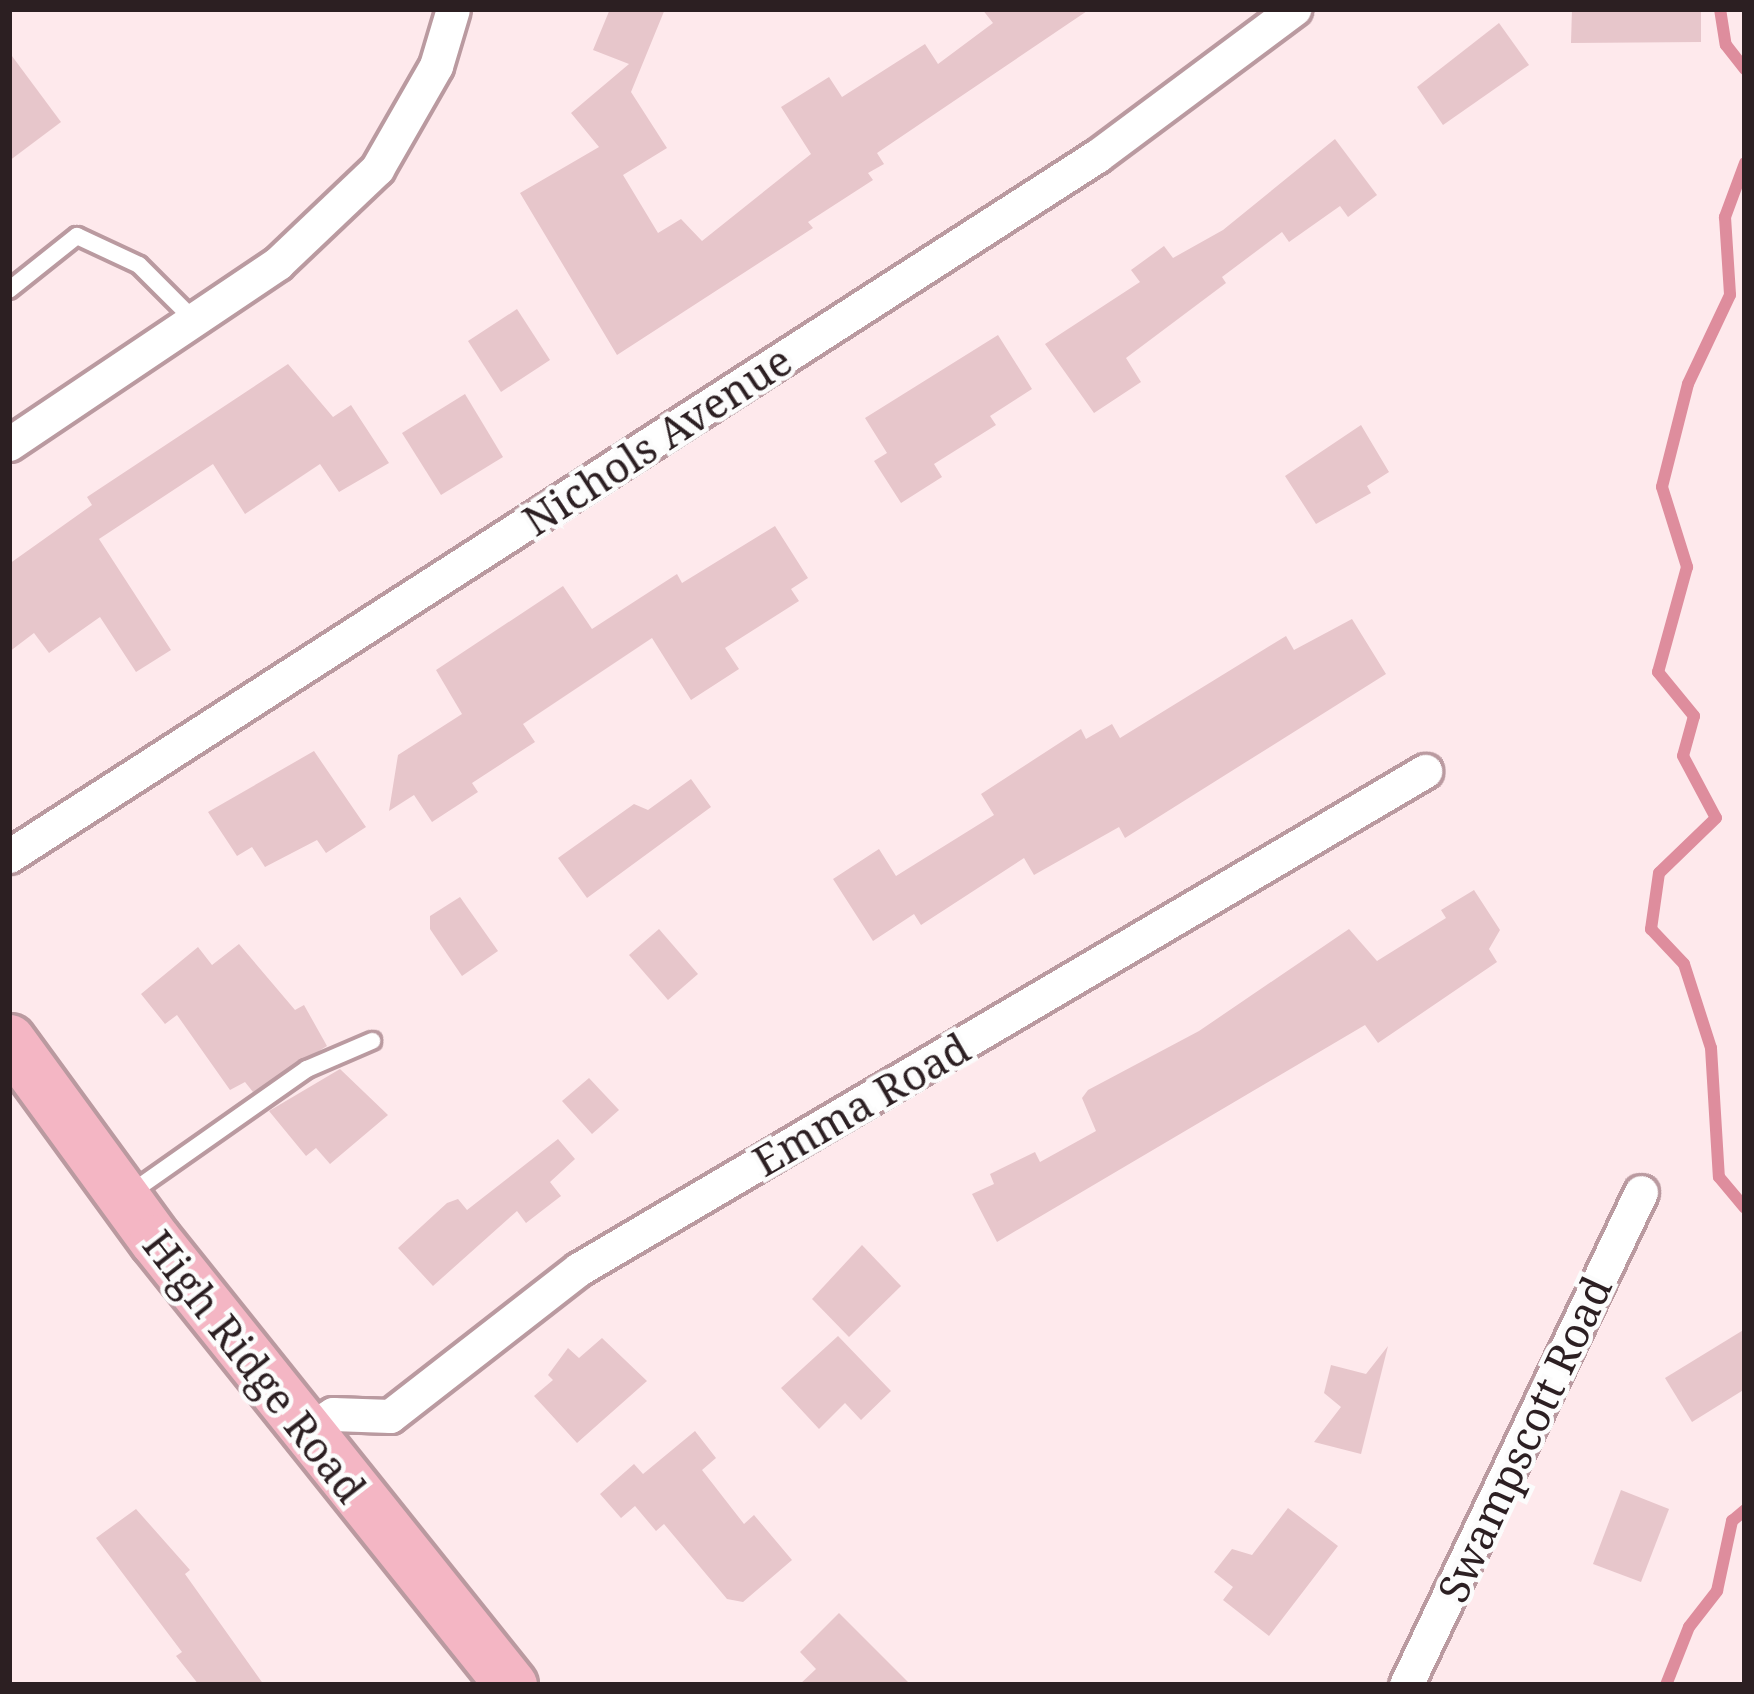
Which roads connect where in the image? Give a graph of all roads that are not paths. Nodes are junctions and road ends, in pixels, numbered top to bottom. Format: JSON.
{"nodes":[{"id":1,"x":453,"y":9,"type":"edge"},
{"id":2,"x":1294,"y":9,"type":"edge"},
{"id":3,"x":9,"y":290,"type":"edge"},
{"id":4,"x":194,"y":320,"type":"junction"},
{"id":5,"x":9,"y":444,"type":"edge"},
{"id":6,"x":1425,"y":771,"type":"dead end"},
{"id":7,"x":9,"y":856,"type":"edge"},
{"id":8,"x":9,"y":1040,"type":"edge"},
{"id":9,"x":372,"y":1041,"type":"dead end"},
{"id":10,"x":1641,"y":1192,"type":"dead end"},
{"id":11,"x":124,"y":1198,"type":"junction"},
{"id":12,"x":306,"y":1431,"type":"junction"},
{"id":13,"x":511,"y":1685,"type":"edge"},
{"id":14,"x":1406,"y":1685,"type":"edge"}],
"edges":[{"from":1,"to":4,"type":"street"},
{"from":2,"to":7,"type":"street","name":"Nichols Avenue"},
{"from":3,"to":4,"type":"lane"},
{"from":4,"to":5,"type":"street"},
{"from":6,"to":12,"type":"street","name":"Emma Road"},
{"from":8,"to":11,"type":"main road","name":"High Ridge Road"},
{"from":9,"to":11,"type":"lane"},
{"from":10,"to":14,"type":"street","name":"Swampscott Road"},
{"from":11,"to":12,"type":"main road","name":"High Ridge Road"},
{"from":12,"to":13,"type":"main road","name":"High Ridge Road"}]}
